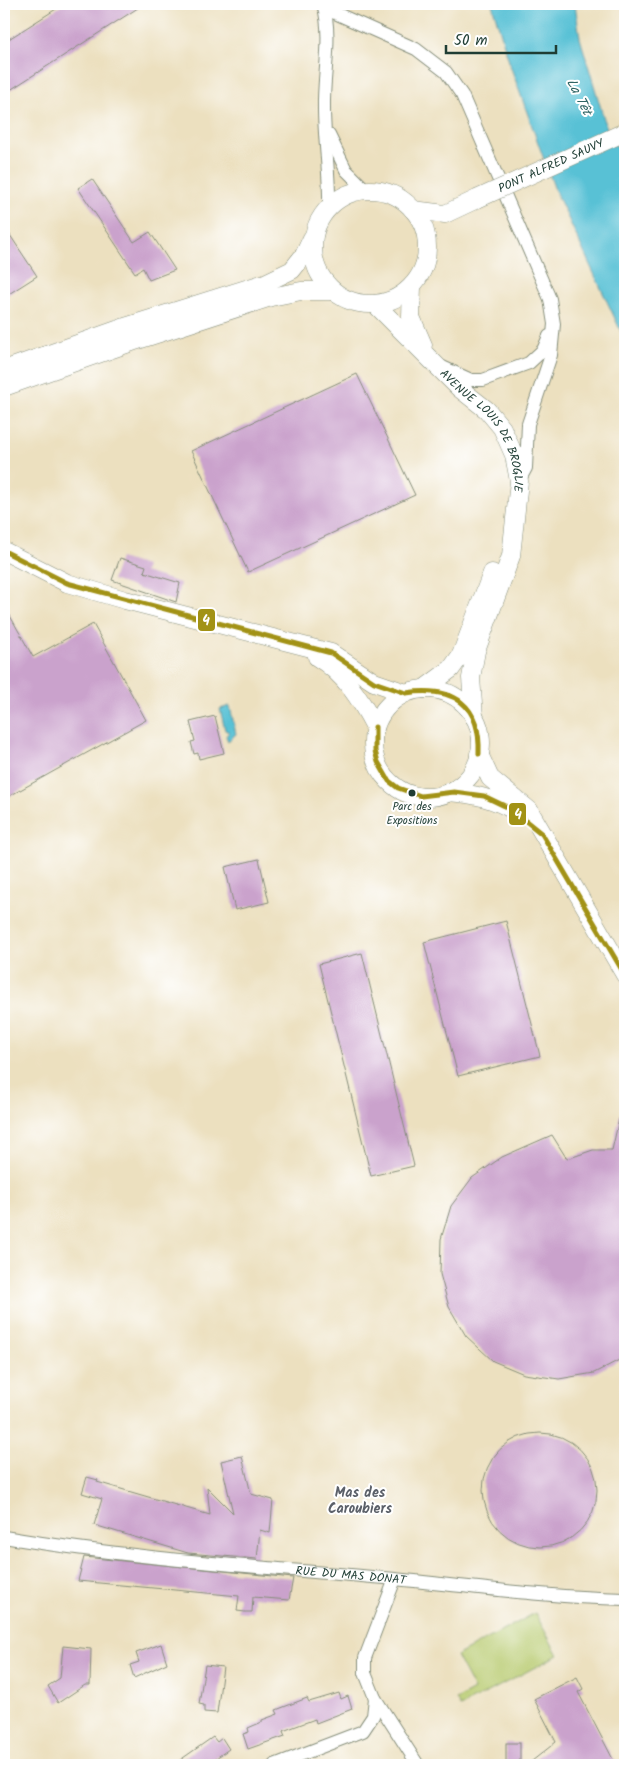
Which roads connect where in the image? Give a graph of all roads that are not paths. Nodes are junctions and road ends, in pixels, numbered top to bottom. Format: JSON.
{"nodes":[{"id":1,"x":323,"y":6,"type":"edge"},
{"id":2,"x":326,"y":130,"type":"junction"},
{"id":3,"x":625,"y":132,"type":"edge"},
{"id":4,"x":366,"y":190,"type":"junction"},
{"id":5,"x":329,"y":208,"type":"junction"},
{"id":6,"x":413,"y":210,"type":"junction"},
{"id":7,"x":445,"y":214,"type":"junction"},
{"id":8,"x":315,"y":233,"type":"junction"},
{"id":9,"x":427,"y":248,"type":"junction"},
{"id":10,"x":412,"y":286,"type":"junction"},
{"id":11,"x":333,"y":291,"type":"junction"},
{"id":12,"x":375,"y":304,"type":"junction"},
{"id":13,"x":554,"y":324,"type":"junction"},
{"id":14,"x":432,"y":361,"type":"junction"},
{"id":15,"x":4,"y":370,"type":"edge"},
{"id":16,"x":4,"y":387,"type":"edge"},
{"id":17,"x":518,"y":481,"type":"junction"},
{"id":18,"x":516,"y":509,"type":"junction"},
{"id":19,"x":4,"y":551,"type":"edge"},
{"id":20,"x":297,"y":645,"type":"junction"},
{"id":21,"x":424,"y":689,"type":"junction"},
{"id":22,"x":406,"y":693,"type":"junction"},
{"id":23,"x":474,"y":717,"type":"junction"},
{"id":24,"x":375,"y":727,"type":"junction"},
{"id":25,"x":479,"y":754,"type":"junction"},
{"id":26,"x":449,"y":792,"type":"junction"},
{"id":27,"x":542,"y":834,"type":"junction"},
{"id":28,"x":625,"y":976,"type":"edge"},
{"id":29,"x":4,"y":1536,"type":"edge"},
{"id":30,"x":395,"y":1579,"type":"junction"},
{"id":31,"x":625,"y":1599,"type":"edge"},
{"id":32,"x":375,"y":1698,"type":"junction"},
{"id":33,"x":274,"y":1765,"type":"edge"},
{"id":34,"x":418,"y":1765,"type":"edge"}],
"edges":[{"from":1,"to":2,"type":"street"},
{"from":1,"to":13,"type":"street"},
{"from":2,"to":4,"type":"street"},
{"from":2,"to":5,"type":"street"},
{"from":3,"to":7,"type":"main road","name":"PONT ALFRED SAUVY","bridge":true},
{"from":4,"to":5,"type":"main road"},
{"from":4,"to":6,"type":"main road"},
{"from":5,"to":8,"type":"main road"},
{"from":6,"to":7,"type":"main road"},
{"from":6,"to":9,"type":"main road"},
{"from":7,"to":9,"type":"main road"},
{"from":8,"to":11,"type":"main road"},
{"from":8,"to":15,"type":"main road"},
{"from":9,"to":10,"type":"main road"},
{"from":10,"to":12,"type":"main road"},
{"from":10,"to":14,"type":"main road","name":"AVENUE LOUIS DE BROGLIE"},
{"from":11,"to":12,"type":"main road"},
{"from":11,"to":16,"type":"main road"},
{"from":12,"to":14,"type":"main road","name":"AVENUE LOUIS DE BROGLIE"},
{"from":13,"to":14,"type":"street"},
{"from":13,"to":17,"type":"street"},
{"from":14,"to":17,"type":"main road","name":"AVENUE LOUIS DE BROGLIE"},
{"from":17,"to":18,"type":"main road","name":"AVENUE LOUIS DE BROGLIE"},
{"from":18,"to":21,"type":"main road","name":"AVENUE LOUIS DE BROGLIE"},
{"from":18,"to":23,"type":"main road","name":"AVENUE LOUIS DE BROGLIE"},
{"from":19,"to":20,"type":"main road"},
{"from":20,"to":22,"type":"main road"},
{"from":20,"to":24,"type":"main road"},
{"from":21,"to":22,"type":"main road"},
{"from":21,"to":23,"type":"main road"},
{"from":22,"to":24,"type":"main road"},
{"from":23,"to":25,"type":"main road"},
{"from":24,"to":26,"type":"main road"},
{"from":25,"to":26,"type":"main road"},
{"from":25,"to":27,"type":"main road"},
{"from":26,"to":27,"type":"main road"},
{"from":27,"to":28,"type":"main road"},
{"from":29,"to":30,"type":"street","name":"RUE DU MAS DONAT"},
{"from":30,"to":31,"type":"street","name":"RUE DU MAS DONAT"},
{"from":30,"to":32,"type":"street"},
{"from":32,"to":33,"type":"street"},
{"from":32,"to":34,"type":"street"}]}
